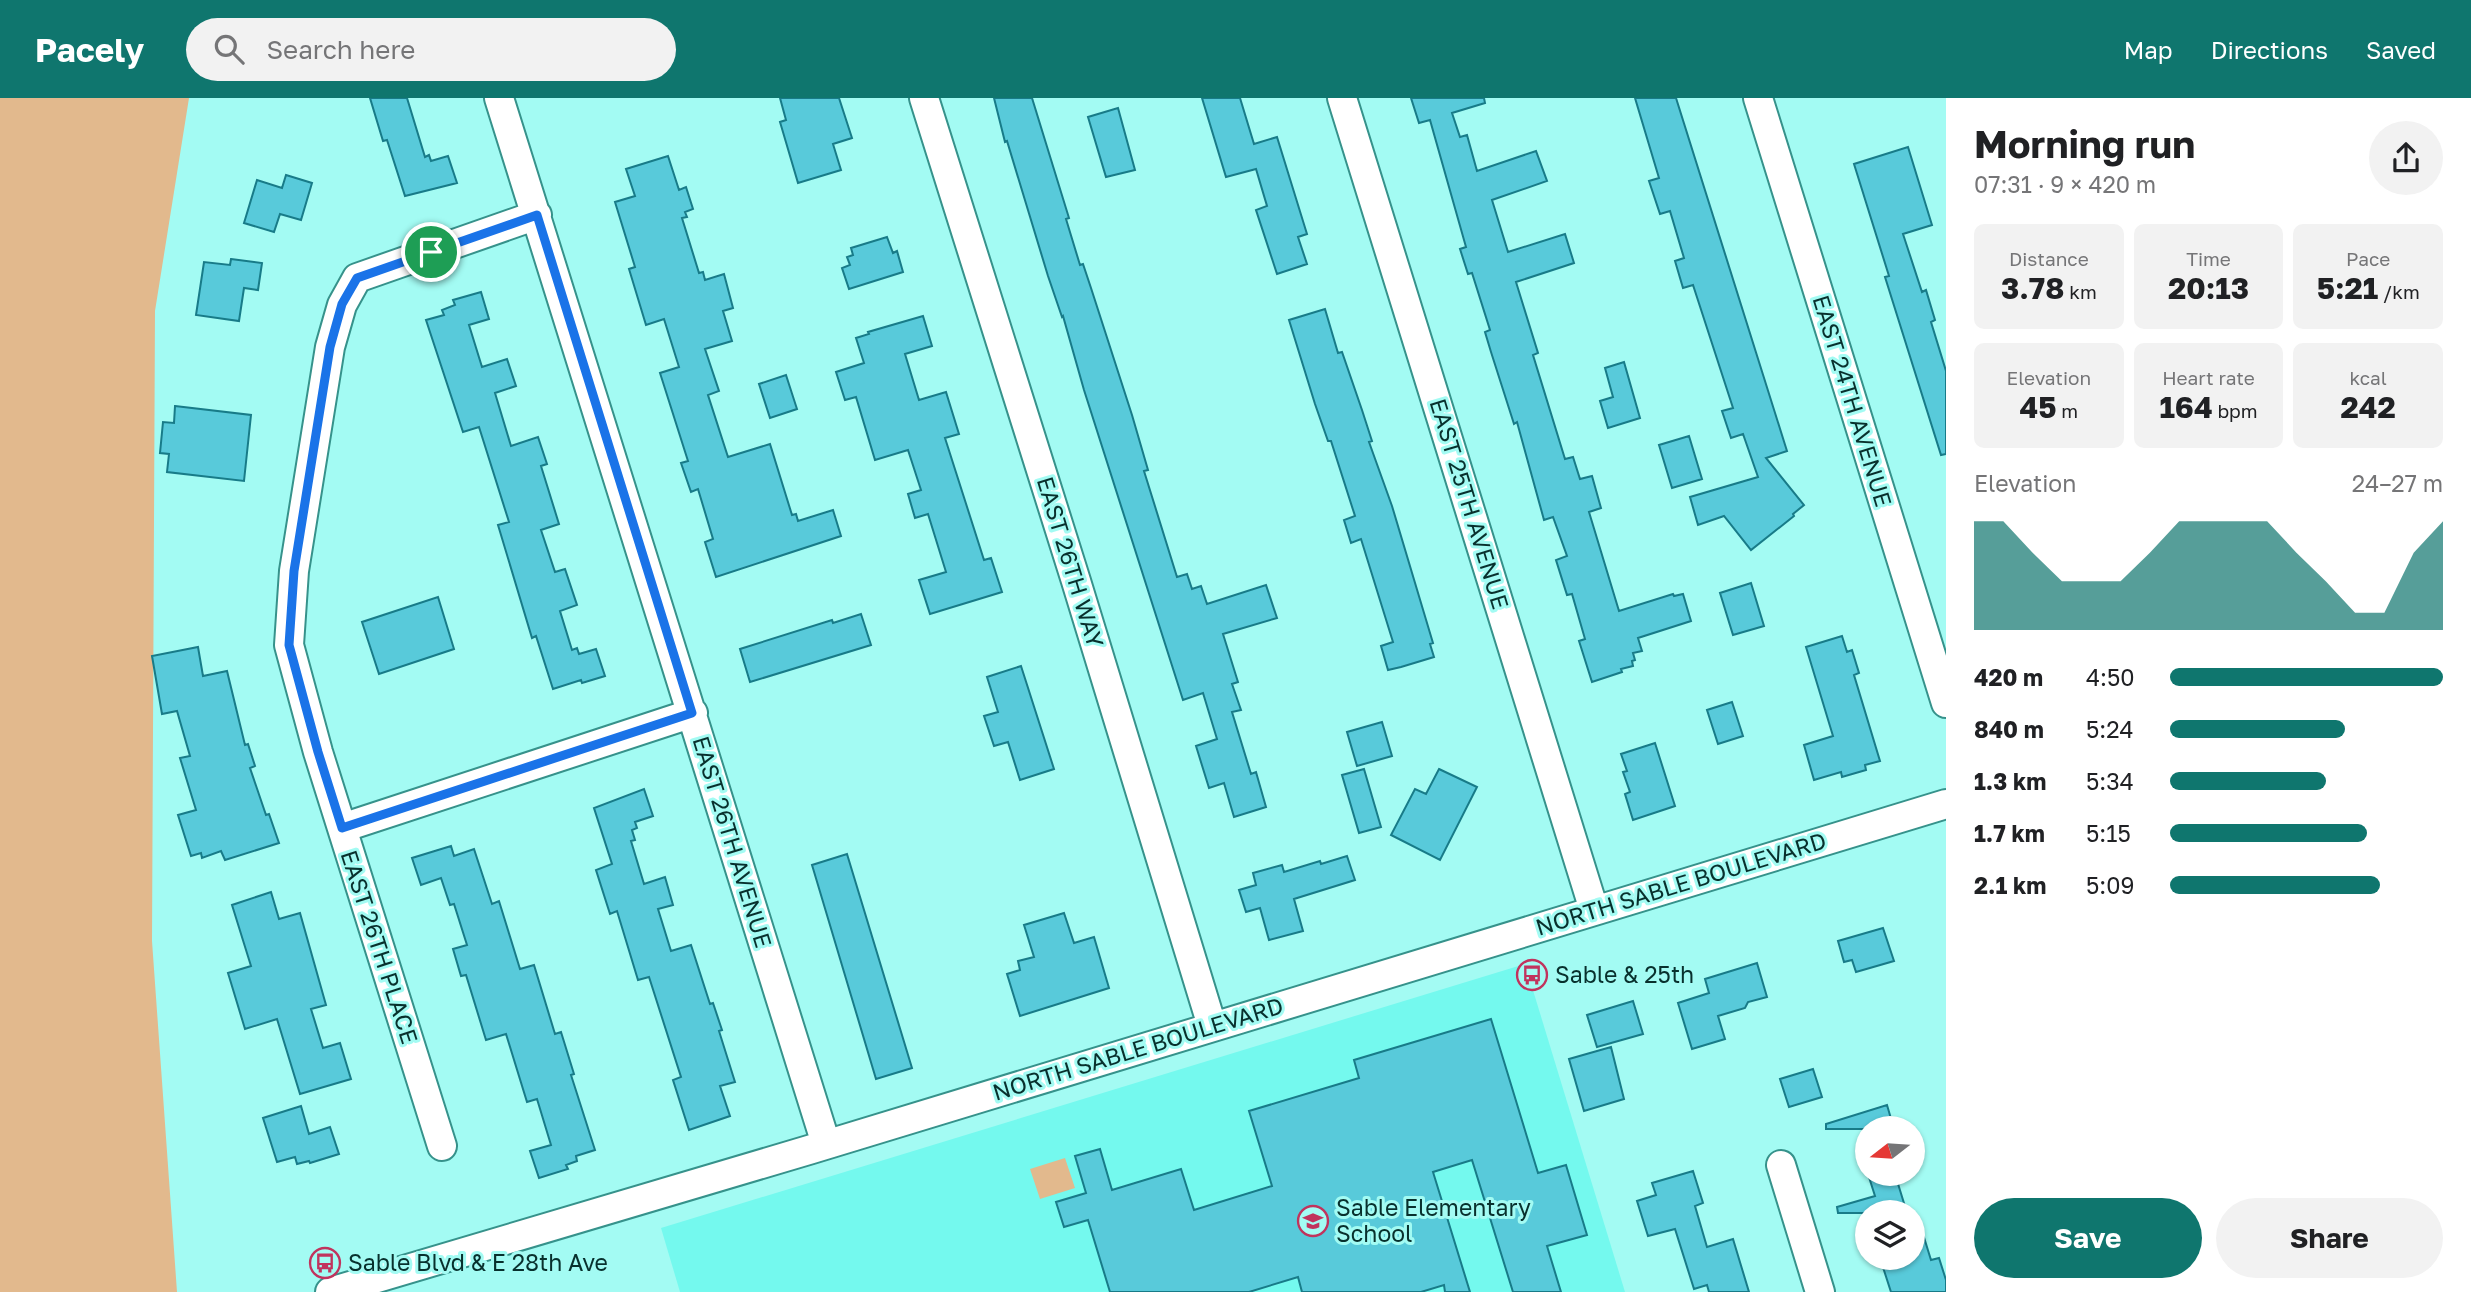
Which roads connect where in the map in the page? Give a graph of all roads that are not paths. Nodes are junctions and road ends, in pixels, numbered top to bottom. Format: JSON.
{"nodes":[{"id":1,"x":499,"y":98,"type":"edge"},
{"id":2,"x":924,"y":98,"type":"edge"},
{"id":3,"x":1342,"y":98,"type":"edge"},
{"id":4,"x":1758,"y":98,"type":"edge"},
{"id":5,"x":537,"y":215,"type":"junction"},
{"id":6,"x":1946,"y":703,"type":"edge"},
{"id":7,"x":692,"y":713,"type":"junction"},
{"id":8,"x":1946,"y":804,"type":"edge"},
{"id":9,"x":342,"y":828,"type":"junction"},
{"id":10,"x":1594,"y":910,"type":"junction"},
{"id":11,"x":1212,"y":1027,"type":"junction"},
{"id":12,"x":826,"y":1144,"type":"junction"},
{"id":13,"x":442,"y":1146,"type":"dead end"},
{"id":14,"x":1781,"y":1165,"type":"dead end"},
{"id":15,"x":330,"y":1292,"type":"edge"},
{"id":16,"x":1819,"y":1292,"type":"edge"}],
"edges":[{"from":1,"to":5,"type":"street","name":"EAST 26TH AVENUE"},
{"from":2,"to":11,"type":"street","name":"EAST 26TH WAY"},
{"from":3,"to":10,"type":"street","name":"EAST 25TH AVENUE"},
{"from":4,"to":6,"type":"street","name":"EAST 24TH AVENUE"},
{"from":5,"to":7,"type":"street","name":"EAST 26TH AVENUE"},
{"from":5,"to":9,"type":"street","name":"EAST 26TH PLACE"},
{"from":7,"to":9,"type":"street"},
{"from":7,"to":12,"type":"street","name":"EAST 26TH AVENUE"},
{"from":8,"to":10,"type":"street","name":"NORTH SABLE BOULEVARD"},
{"from":9,"to":13,"type":"street","name":"EAST 26TH PLACE"},
{"from":10,"to":11,"type":"street","name":"NORTH SABLE BOULEVARD"},
{"from":11,"to":12,"type":"street","name":"NORTH SABLE BOULEVARD"},
{"from":12,"to":15,"type":"street","name":"NORTH SABLE BOULEVARD"},
{"from":14,"to":16,"type":"street"}]}
